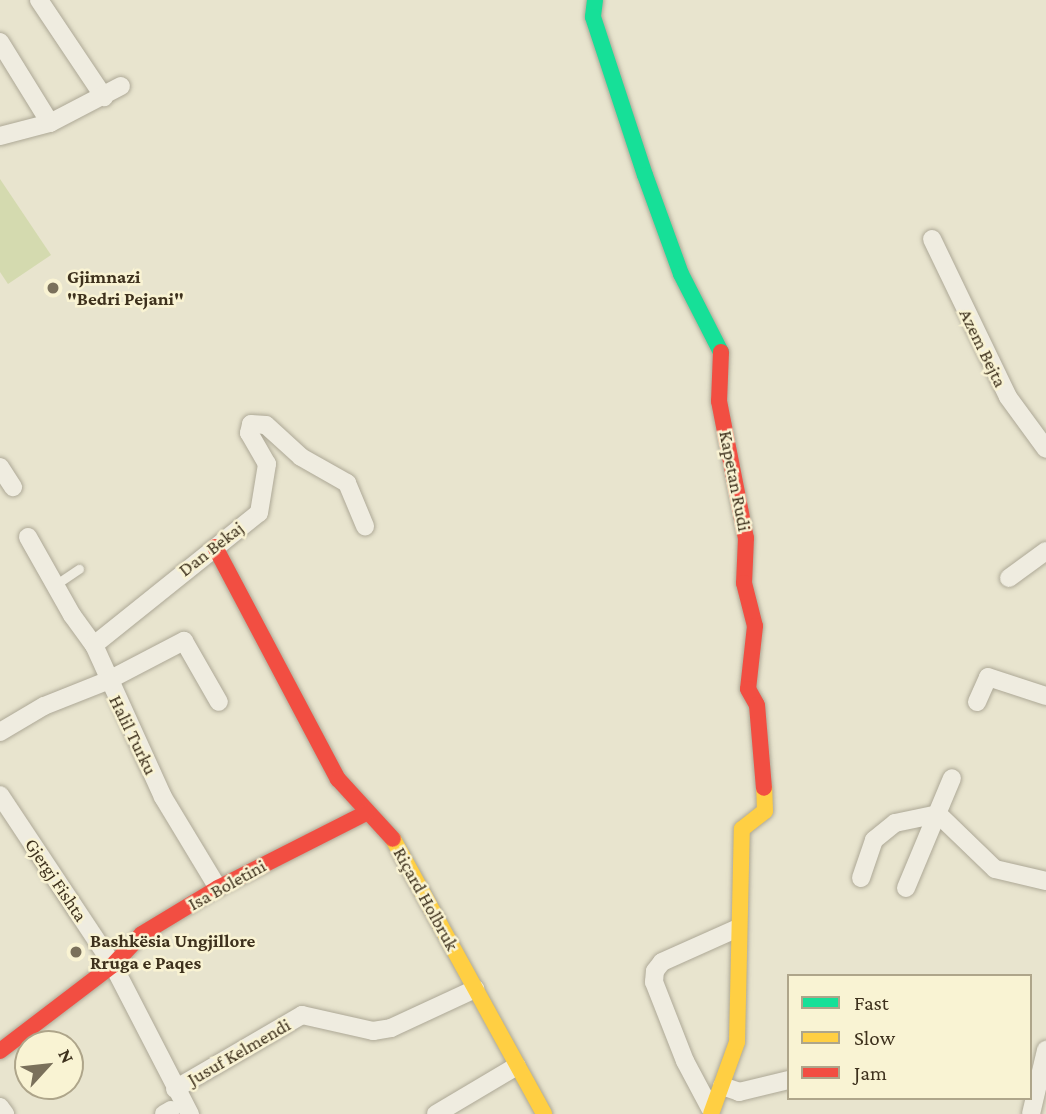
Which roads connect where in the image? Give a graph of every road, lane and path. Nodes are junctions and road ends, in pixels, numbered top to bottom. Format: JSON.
{"nodes":[{"id":1,"x":595,"y":0,"type":"edge"},
{"id":2,"x":45,"y":2,"type":"edge"},
{"id":3,"x":0,"y":41,"type":"edge"},
{"id":4,"x":121,"y":86,"type":"dead end"},
{"id":5,"x":104,"y":97,"type":"junction"},
{"id":6,"x":50,"y":123,"type":"junction"},
{"id":7,"x":0,"y":135,"type":"edge"},
{"id":8,"x":932,"y":239,"type":"dead end"},
{"id":9,"x":1046,"y":449,"type":"edge"},
{"id":10,"x":0,"y":467,"type":"edge"},
{"id":11,"x":13,"y":487,"type":"dead end"},
{"id":12,"x":365,"y":526,"type":"dead end"},
{"id":13,"x":28,"y":537,"type":"dead end"},
{"id":14,"x":215,"y":547,"type":"junction"},
{"id":15,"x":1046,"y":551,"type":"edge"},
{"id":16,"x":79,"y":569,"type":"dead end"},
{"id":17,"x":1009,"y":578,"type":"dead end"},
{"id":18,"x":55,"y":585,"type":"junction"},
{"id":19,"x":94,"y":645,"type":"junction"},
{"id":20,"x":107,"y":681,"type":"junction"},
{"id":21,"x":1046,"y":696,"type":"edge"},
{"id":22,"x":219,"y":702,"type":"dead end"},
{"id":23,"x":977,"y":702,"type":"dead end"},
{"id":24,"x":0,"y":732,"type":"edge"},
{"id":25,"x":952,"y":778,"type":"dead end"},
{"id":26,"x":0,"y":795,"type":"edge"},
{"id":27,"x":366,"y":813,"type":"junction"},
{"id":28,"x":938,"y":814,"type":"junction"},
{"id":29,"x":861,"y":878,"type":"dead end"},
{"id":30,"x":1046,"y":881,"type":"edge"},
{"id":31,"x":906,"y":887,"type":"dead end"},
{"id":32,"x":218,"y":888,"type":"junction"},
{"id":33,"x":738,"y":929,"type":"junction"},
{"id":34,"x":113,"y":965,"type":"junction"},
{"id":35,"x":475,"y":989,"type":"junction"},
{"id":36,"x":1046,"y":1050,"type":"edge"},
{"id":37,"x":0,"y":1051,"type":"edge"},
{"id":38,"x":517,"y":1066,"type":"junction"},
{"id":39,"x":787,"y":1080,"type":"edge"},
{"id":40,"x":722,"y":1086,"type":"junction"},
{"id":41,"x":175,"y":1089,"type":"junction"},
{"id":42,"x":0,"y":1107,"type":"edge"},
{"id":43,"x":711,"y":1111,"type":"edge"},
{"id":44,"x":441,"y":1113,"type":"edge"},
{"id":45,"x":5,"y":1114,"type":"edge"},
{"id":46,"x":190,"y":1114,"type":"edge"},
{"id":47,"x":544,"y":1114,"type":"edge"},
{"id":48,"x":1031,"y":1114,"type":"edge"}],
"edges":[{"from":1,"to":33,"type":"street","name":"Kapetan Rudi"},
{"from":2,"to":5,"type":"street"},
{"from":3,"to":6,"type":"street"},
{"from":4,"to":5,"type":"street"},
{"from":5,"to":6,"type":"street"},
{"from":6,"to":7,"type":"street"},
{"from":8,"to":9,"type":"street","name":"Azem Bejta"},
{"from":10,"to":11,"type":"street"},
{"from":12,"to":14,"type":"street","name":"Dan Bekaj"},
{"from":13,"to":18,"type":"street"},
{"from":14,"to":19,"type":"street","name":"Dan Bekaj"},
{"from":14,"to":27,"type":"street","name":"Riçard Holbruk"},
{"from":15,"to":17,"type":"street"},
{"from":16,"to":18,"type":"lane"},
{"from":18,"to":19,"type":"street"},
{"from":19,"to":20,"type":"street"},
{"from":20,"to":22,"type":"street","name":"Halil Turku"},
{"from":20,"to":24,"type":"street"},
{"from":20,"to":32,"type":"street","name":"Halil Turku"},
{"from":21,"to":23,"type":"street"},
{"from":25,"to":28,"type":"street"},
{"from":26,"to":34,"type":"street","name":"Gjergj Fishta"},
{"from":27,"to":32,"type":"street","name":"Isa Boletini"},
{"from":27,"to":35,"type":"street","name":"Riçard Holbruk"},
{"from":28,"to":29,"type":"street"},
{"from":28,"to":30,"type":"street"},
{"from":28,"to":31,"type":"street"},
{"from":32,"to":34,"type":"street","name":"Isa Boletini"},
{"from":33,"to":40,"type":"street","name":"Kapetan Rudi"},
{"from":33,"to":43,"type":"street","name":"Kapetan Rudi"},
{"from":34,"to":37,"type":"street","name":"Isa Boletini"},
{"from":34,"to":41,"type":"street","name":"Gjergj Fishta"},
{"from":35,"to":38,"type":"street","name":"Riçard Holbruk"},
{"from":35,"to":41,"type":"street","name":"Jusuf Kelmendi"},
{"from":36,"to":48,"type":"street"},
{"from":38,"to":44,"type":"street"},
{"from":38,"to":47,"type":"street","name":"Riçard Holbruk"},
{"from":39,"to":40,"type":"street"},
{"from":40,"to":43,"type":"street","name":"Kapetan Rudi"},
{"from":41,"to":46,"type":"street","name":"Gjergj Fishta"},
{"from":42,"to":45,"type":"street"}]}
